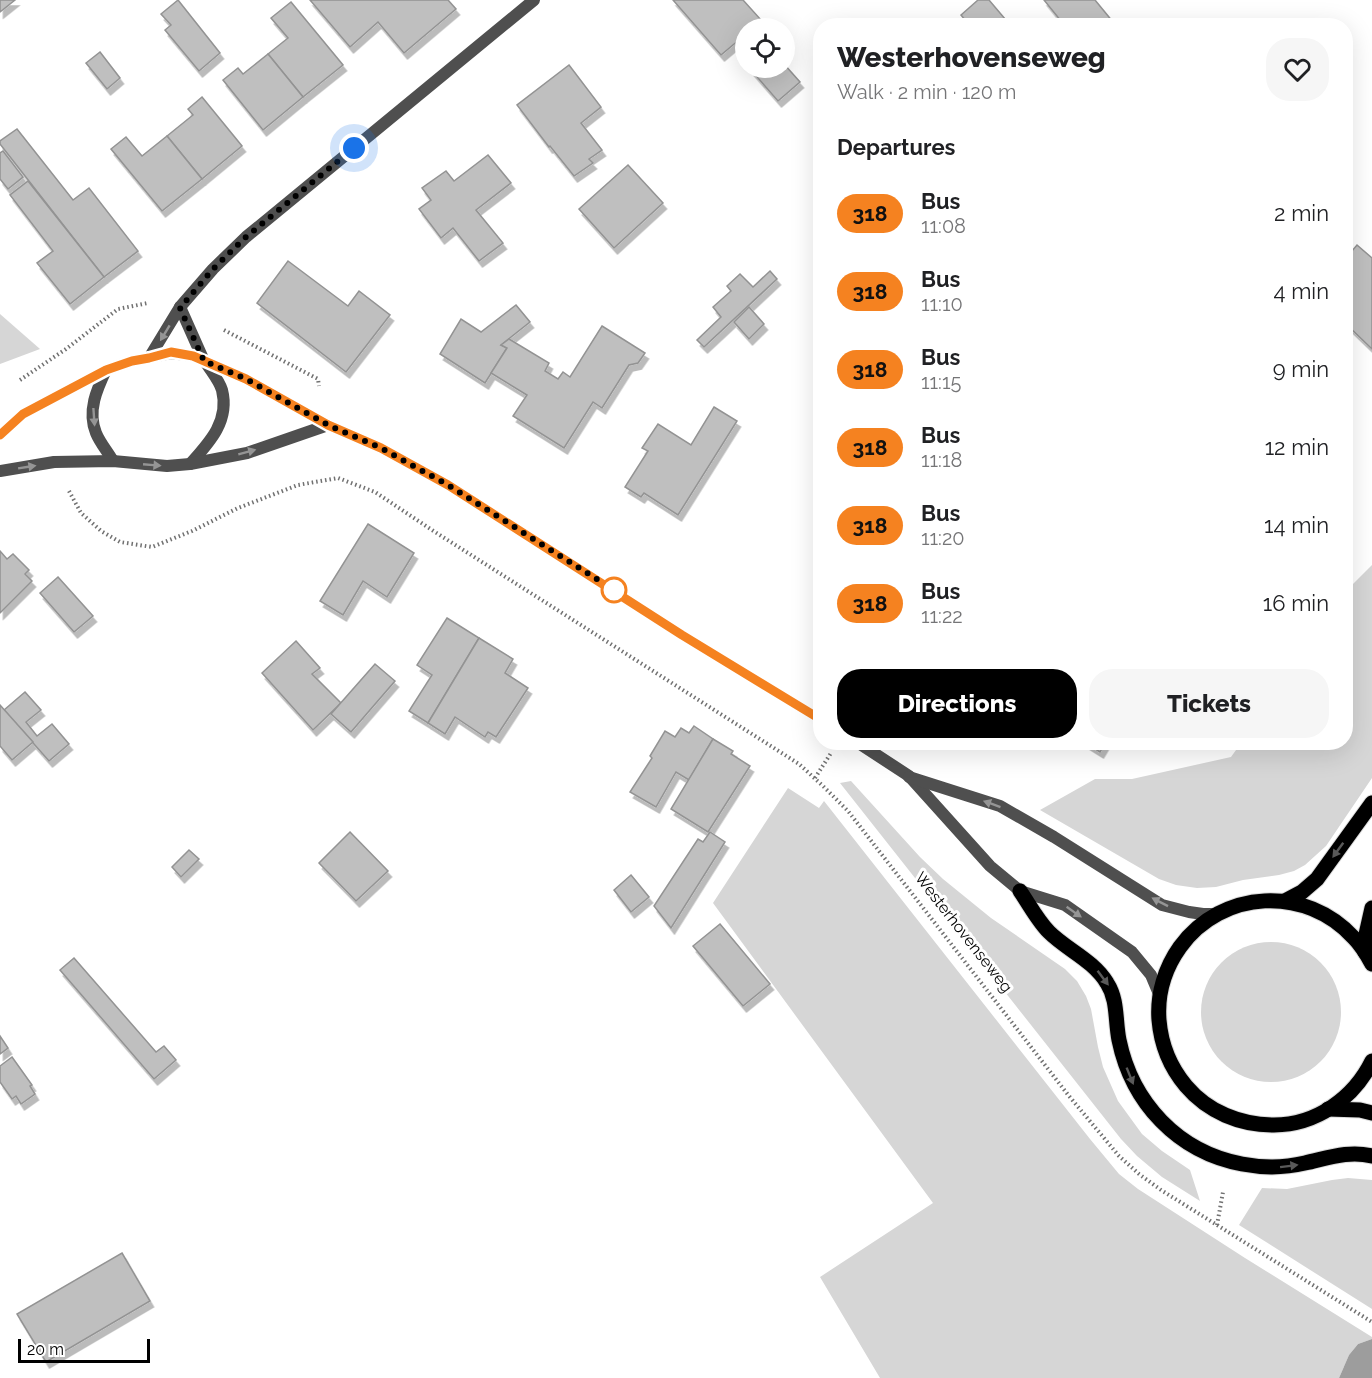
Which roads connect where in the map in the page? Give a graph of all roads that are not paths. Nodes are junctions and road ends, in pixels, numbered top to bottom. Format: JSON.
{"nodes":[{"id":1,"x":534,"y":0,"type":"edge"},
{"id":2,"x":180,"y":308,"type":"junction"},
{"id":3,"x":149,"y":358,"type":"junction"},
{"id":4,"x":204,"y":361,"type":"junction"},
{"id":5,"x":106,"y":370,"type":"junction"},
{"id":6,"x":328,"y":425,"type":"junction"},
{"id":7,"x":0,"y":435,"type":"edge"},
{"id":8,"x":113,"y":461,"type":"junction"},
{"id":9,"x":190,"y":464,"type":"junction"},
{"id":10,"x":0,"y":471,"type":"edge"},
{"id":11,"x":813,"y":715,"type":"edge"},
{"id":12,"x":869,"y":750,"type":"edge"},
{"id":13,"x":909,"y":776,"type":"junction"},
{"id":14,"x":1372,"y":803,"type":"edge"},
{"id":15,"x":1020,"y":891,"type":"junction"},
{"id":16,"x":1285,"y":901,"type":"junction"},
{"id":17,"x":1372,"y":908,"type":"edge"},
{"id":18,"x":1216,"y":914,"type":"junction"},
{"id":19,"x":1368,"y":958,"type":"edge"},
{"id":20,"x":1159,"y":994,"type":"junction"},
{"id":21,"x":1372,"y":1061,"type":"edge"},
{"id":22,"x":1328,"y":1109,"type":"junction"},
{"id":23,"x":1372,"y":1113,"type":"edge"},
{"id":24,"x":1372,"y":1156,"type":"edge"}],
"edges":[{"from":1,"to":2,"type":"street"},
{"from":2,"to":3,"type":"street","one_way":true},
{"from":2,"to":4,"type":"street"},
{"from":3,"to":4,"type":"street"},
{"from":3,"to":5,"type":"street"},
{"from":4,"to":6,"type":"street"},
{"from":4,"to":9,"type":"street"},
{"from":5,"to":7,"type":"street"},
{"from":5,"to":8,"type":"street","one_way":true},
{"from":9,"to":6,"type":"street","one_way":true},
{"from":6,"to":11,"type":"street"},
{"from":8,"to":9,"type":"street","one_way":true},
{"from":10,"to":8,"type":"street","one_way":true},
{"from":12,"to":13,"type":"street"},
{"from":13,"to":15,"type":"street"},
{"from":18,"to":13,"type":"street","one_way":true},
{"from":14,"to":16,"type":"main road","one_way":true},
{"from":15,"to":20,"type":"street","one_way":true},
{"from":15,"to":24,"type":"main road","one_way":true},
{"from":16,"to":18,"type":"main road"},
{"from":16,"to":19,"type":"main road"},
{"from":17,"to":19,"type":"main road"},
{"from":18,"to":20,"type":"main road"},
{"from":20,"to":22,"type":"main road"},
{"from":21,"to":22,"type":"main road"},
{"from":22,"to":23,"type":"main road"}]}
